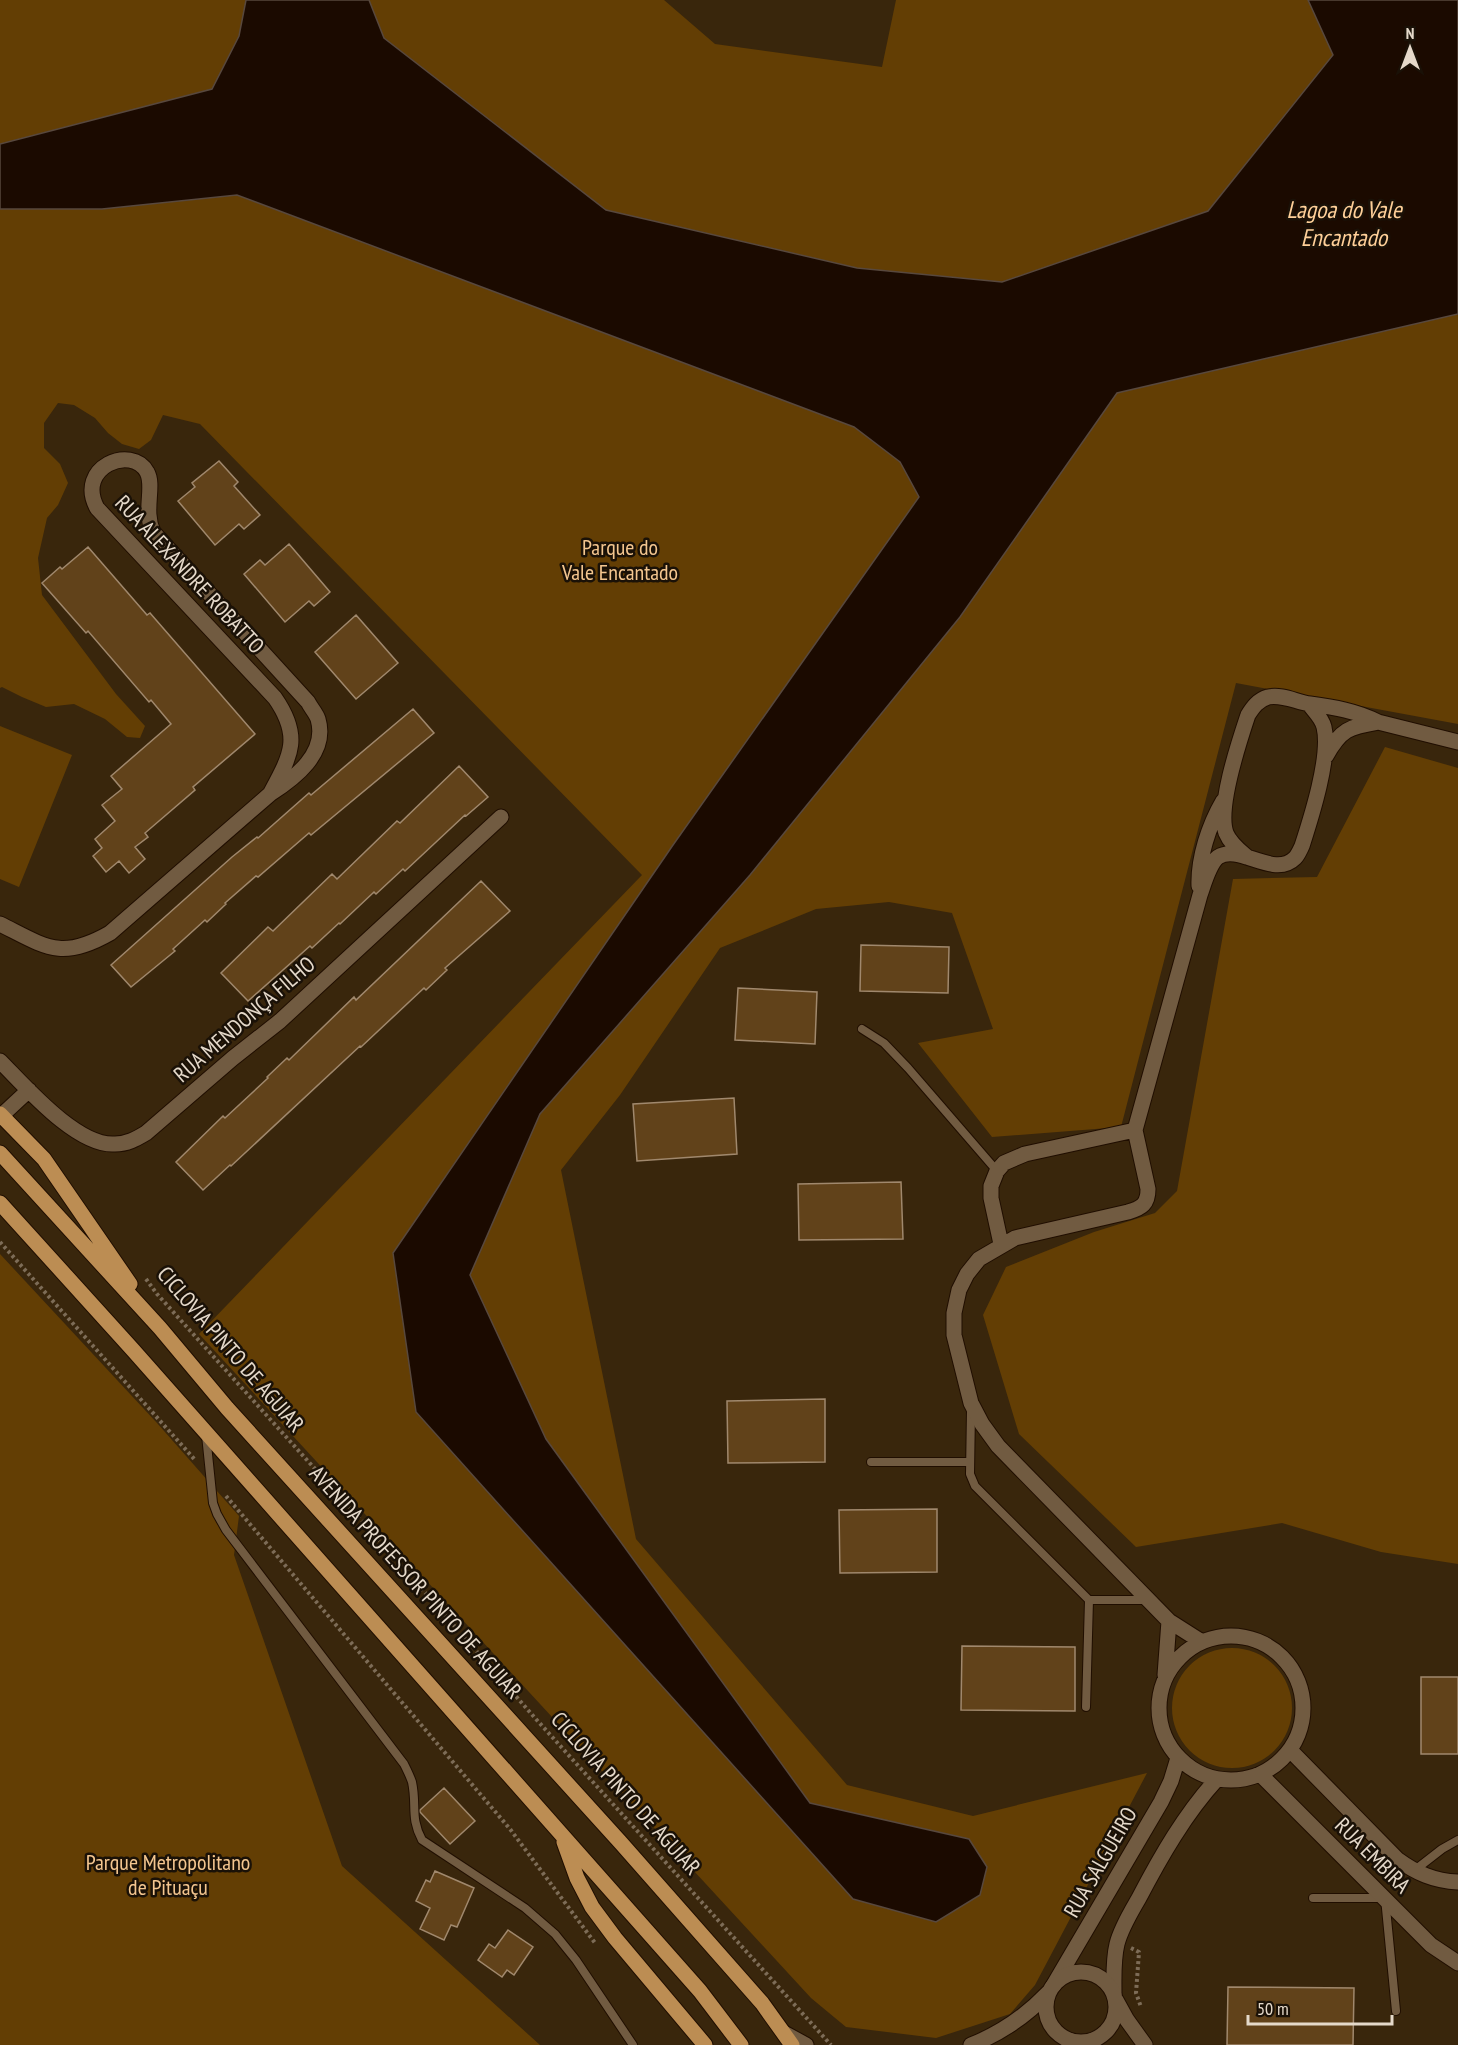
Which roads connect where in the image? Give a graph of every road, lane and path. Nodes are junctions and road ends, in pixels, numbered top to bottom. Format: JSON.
{"nodes":[{"id":1,"x":1309,"y":704,"type":"junction"},
{"id":2,"x":1378,"y":722,"type":"junction"},
{"id":3,"x":1458,"y":742,"type":"edge"},
{"id":4,"x":1324,"y":762,"type":"junction"},
{"id":5,"x":270,"y":794,"type":"junction"},
{"id":6,"x":1225,"y":798,"type":"junction"},
{"id":7,"x":501,"y":817,"type":"dead end"},
{"id":8,"x":1247,"y":858,"type":"junction"},
{"id":9,"x":1200,"y":895,"type":"junction"},
{"id":10,"x":0,"y":924,"type":"edge"},
{"id":11,"x":862,"y":1029,"type":"dead end"},
{"id":12,"x":0,"y":1062,"type":"edge"},
{"id":13,"x":29,"y":1090,"type":"junction"},
{"id":14,"x":1,"y":1115,"type":"edge"},
{"id":15,"x":1135,"y":1130,"type":"junction"},
{"id":16,"x":0,"y":1153,"type":"edge"},
{"id":17,"x":997,"y":1171,"type":"junction"},
{"id":18,"x":0,"y":1203,"type":"edge"},
{"id":19,"x":0,"y":1242,"type":"edge"},
{"id":20,"x":1002,"y":1244,"type":"junction"},
{"id":21,"x":144,"y":1275,"type":"dead end"},
{"id":22,"x":160,"y":1328,"type":"junction"},
{"id":23,"x":971,"y":1403,"type":"junction"},
{"id":24,"x":206,"y":1434,"type":"junction"},
{"id":25,"x":871,"y":1462,"type":"dead end"},
{"id":26,"x":970,"y":1462,"type":"junction"},
{"id":27,"x":210,"y":1478,"type":"junction"},
{"id":28,"x":1089,"y":1600,"type":"junction"},
{"id":29,"x":1150,"y":1600,"type":"junction"},
{"id":30,"x":1169,"y":1621,"type":"junction"},
{"id":31,"x":1202,"y":1642,"type":"junction"},
{"id":32,"x":1165,"y":1677,"type":"junction"},
{"id":33,"x":1086,"y":1707,"type":"dead end"},
{"id":34,"x":1290,"y":1750,"type":"junction"},
{"id":35,"x":1178,"y":1758,"type":"junction"},
{"id":36,"x":1260,"y":1774,"type":"junction"},
{"id":37,"x":1217,"y":1779,"type":"junction"},
{"id":38,"x":561,"y":1834,"type":"junction"},
{"id":39,"x":1458,"y":1840,"type":"edge"},
{"id":40,"x":1413,"y":1870,"type":"junction"},
{"id":41,"x":1458,"y":1882,"type":"edge"},
{"id":42,"x":1313,"y":1898,"type":"dead end"},
{"id":43,"x":1385,"y":1898,"type":"junction"},
{"id":44,"x":600,"y":1948,"type":"dead end"},
{"id":45,"x":1458,"y":1963,"type":"edge"},
{"id":46,"x":1051,"y":1989,"type":"junction"},
{"id":47,"x":1114,"y":1997,"type":"junction"},
{"id":48,"x":1396,"y":2011,"type":"dead end"},
{"id":49,"x":788,"y":2039,"type":"edge"},
{"id":50,"x":1082,"y":2043,"type":"edge"},
{"id":51,"x":633,"y":2045,"type":"edge"},
{"id":52,"x":705,"y":2045,"type":"edge"},
{"id":53,"x":741,"y":2045,"type":"edge"},
{"id":54,"x":806,"y":2045,"type":"edge"},
{"id":55,"x":831,"y":2045,"type":"edge"},
{"id":56,"x":971,"y":2045,"type":"edge"},
{"id":57,"x":1145,"y":2045,"type":"edge"}],
"edges":[{"from":1,"to":2,"type":"street"},
{"from":1,"to":4,"type":"street"},
{"from":1,"to":6,"type":"street"},
{"from":2,"to":3,"type":"street"},
{"from":2,"to":4,"type":"street"},
{"from":4,"to":8,"type":"street"},
{"from":5,"to":5,"type":"street","name":"RUA ALEXANDRE ROBATTO"},
{"from":5,"to":10,"type":"street","name":"RUA ALEXANDRE ROBATTO"},
{"from":6,"to":8,"type":"street"},
{"from":6,"to":9,"type":"street"},
{"from":7,"to":13,"type":"street","name":"RUA MENDONÇA FILHO"},
{"from":8,"to":9,"type":"street"},
{"from":9,"to":15,"type":"street"},
{"from":11,"to":17,"type":"lane"},
{"from":12,"to":13,"type":"street","name":"RUA MENDONÇA FILHO"},
{"from":13,"to":14,"type":"street"},
{"from":14,"to":22,"type":"main road"},
{"from":15,"to":17,"type":"street"},
{"from":15,"to":20,"type":"street"},
{"from":16,"to":22,"type":"main road","name":"AVENIDA PROFESSOR PINTO DE AGUIAR"},
{"from":17,"to":20,"type":"street"},
{"from":18,"to":24,"type":"main road"},
{"from":19,"to":27,"type":"path"},
{"from":20,"to":23,"type":"street"},
{"from":21,"to":55,"type":"path","name":"CICLOVIA PINTO DE AGUIAR"},
{"from":22,"to":49,"type":"main road","name":"AVENIDA PROFESSOR PINTO DE AGUIAR"},
{"from":23,"to":26,"type":"lane"},
{"from":23,"to":29,"type":"street"},
{"from":24,"to":27,"type":"lane"},
{"from":24,"to":38,"type":"main road"},
{"from":25,"to":26,"type":"lane"},
{"from":26,"to":28,"type":"lane"},
{"from":27,"to":44,"type":"path"},
{"from":27,"to":51,"type":"lane"},
{"from":28,"to":29,"type":"lane"},
{"from":28,"to":33,"type":"lane"},
{"from":29,"to":30,"type":"street"},
{"from":30,"to":31,"type":"street"},
{"from":30,"to":32,"type":"street"},
{"from":31,"to":32,"type":"street"},
{"from":31,"to":34,"type":"street"},
{"from":32,"to":35,"type":"street"},
{"from":34,"to":36,"type":"street"},
{"from":34,"to":40,"type":"street","name":"RUA EMBIRA"},
{"from":35,"to":37,"type":"street"},
{"from":35,"to":46,"type":"street","name":"RUA SALGUEIRO"},
{"from":36,"to":37,"type":"street"},
{"from":36,"to":43,"type":"street","name":"RUA EMBIRA"},
{"from":37,"to":47,"type":"street"},
{"from":38,"to":52,"type":"main road"},
{"from":38,"to":53,"type":"main road"},
{"from":39,"to":40,"type":"lane"},
{"from":40,"to":41,"type":"street","name":"RUA EMBIRA"},
{"from":42,"to":43,"type":"lane"},
{"from":43,"to":45,"type":"street","name":"RUA EMBIRA"},
{"from":43,"to":48,"type":"lane"},
{"from":46,"to":47,"type":"street"},
{"from":46,"to":50,"type":"street"},
{"from":46,"to":56,"type":"street"},
{"from":47,"to":50,"type":"street"},
{"from":47,"to":57,"type":"street"},
{"from":49,"to":54,"type":"street"}]}
